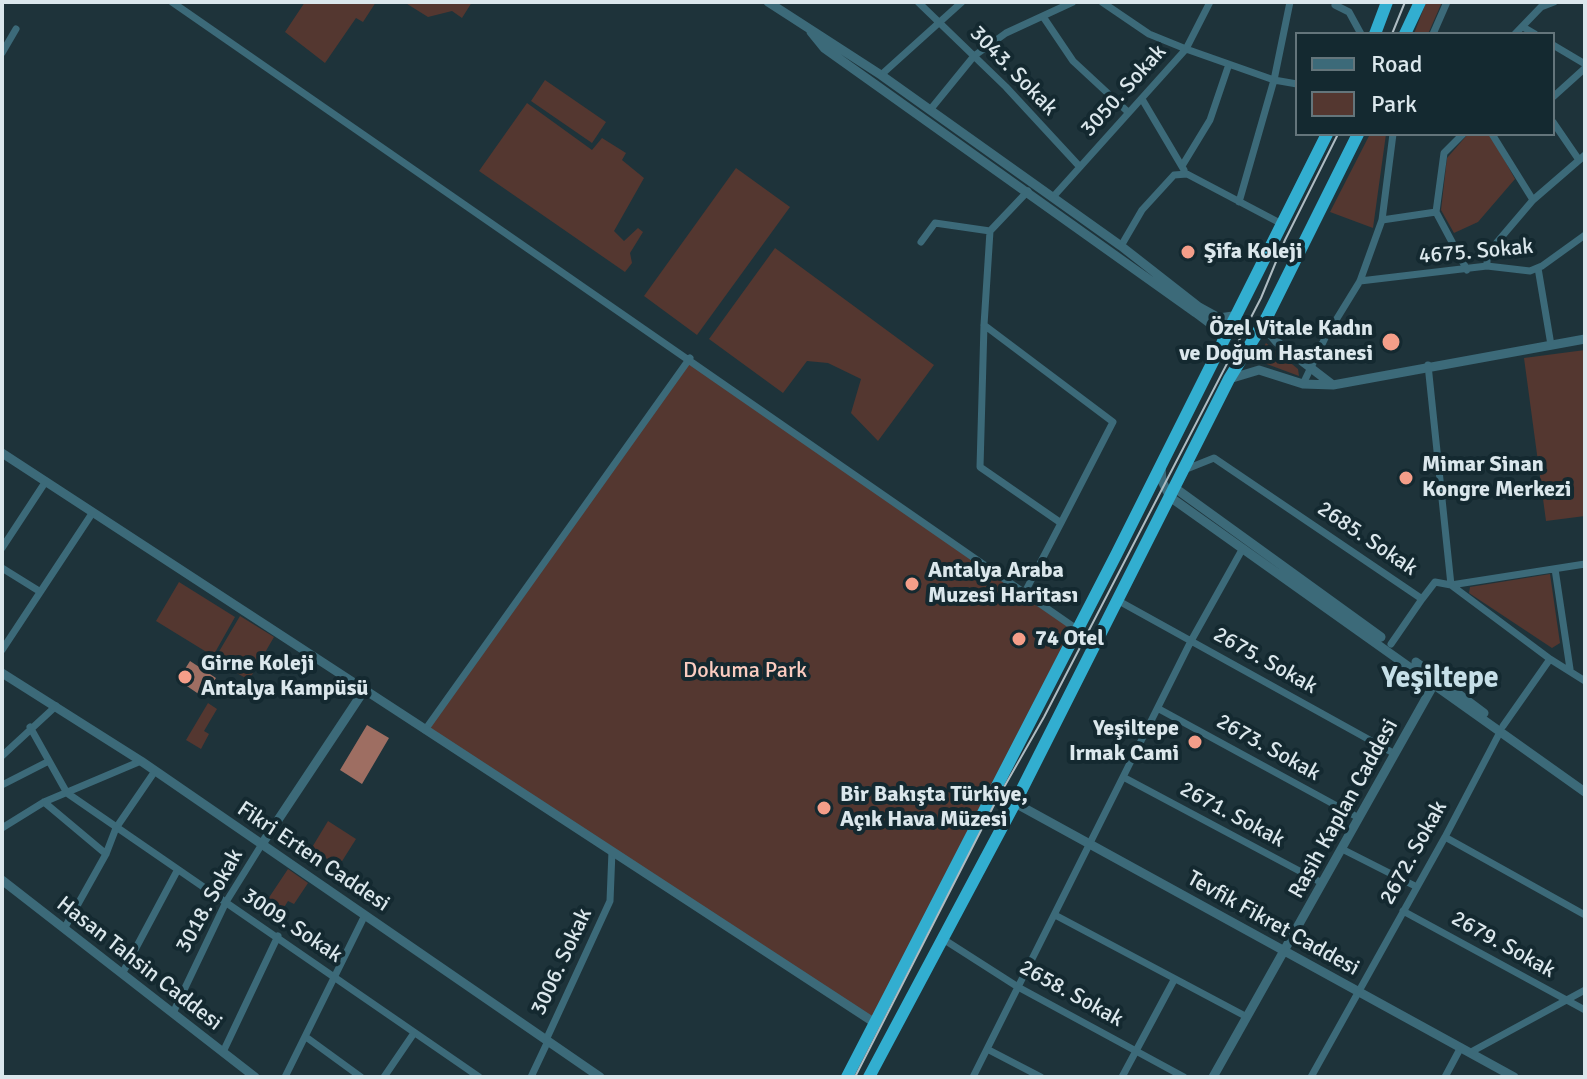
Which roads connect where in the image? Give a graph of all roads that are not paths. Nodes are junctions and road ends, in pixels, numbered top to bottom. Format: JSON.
{"nodes":[{"id":1,"x":172,"y":2,"type":"edge"},
{"id":2,"x":768,"y":2,"type":"edge"},
{"id":3,"x":962,"y":2,"type":"edge"},
{"id":4,"x":1073,"y":2,"type":"edge"},
{"id":5,"x":1102,"y":2,"type":"edge"},
{"id":6,"x":1210,"y":2,"type":"edge"},
{"id":7,"x":1290,"y":2,"type":"edge"},
{"id":8,"x":1337,"y":2,"type":"edge"},
{"id":9,"x":1387,"y":2,"type":"edge"},
{"id":10,"x":1447,"y":2,"type":"edge"},
{"id":11,"x":1554,"y":2,"type":"edge"},
{"id":12,"x":920,"y":3,"type":"edge"},
{"id":13,"x":1419,"y":4,"type":"edge"},
{"id":14,"x":1539,"y":5,"type":"edge"},
{"id":15,"x":1044,"y":18,"type":"junction"},
{"id":16,"x":940,"y":23,"type":"junction"},
{"id":17,"x":1523,"y":27,"type":"junction"},
{"id":18,"x":16,"y":29,"type":"dead end"},
{"id":19,"x":809,"y":30,"type":"junction"},
{"id":20,"x":1360,"y":32,"type":"edge"},
{"id":21,"x":1376,"y":32,"type":"edge"},
{"id":22,"x":1406,"y":32,"type":"edge"},
{"id":23,"x":1434,"y":32,"type":"edge"},
{"id":24,"x":1517,"y":32,"type":"edge"},
{"id":25,"x":1532,"y":32,"type":"edge"},
{"id":26,"x":1555,"y":46,"type":"edge"},
{"id":27,"x":1186,"y":49,"type":"junction"},
{"id":28,"x":2,"y":53,"type":"edge"},
{"id":29,"x":974,"y":56,"type":"junction"},
{"id":30,"x":1229,"y":64,"type":"junction"},
{"id":31,"x":1585,"y":66,"type":"edge"},
{"id":32,"x":881,"y":75,"type":"junction"},
{"id":33,"x":1274,"y":80,"type":"junction"},
{"id":34,"x":1295,"y":84,"type":"edge"},
{"id":35,"x":1555,"y":95,"type":"edge"},
{"id":36,"x":1142,"y":99,"type":"junction"},
{"id":37,"x":930,"y":110,"type":"junction"},
{"id":38,"x":1128,"y":112,"type":"junction"},
{"id":39,"x":1555,"y":124,"type":"edge"},
{"id":40,"x":1326,"y":136,"type":"edge"},
{"id":41,"x":1357,"y":136,"type":"edge"},
{"id":42,"x":1393,"y":136,"type":"edge"},
{"id":43,"x":1461,"y":136,"type":"edge"},
{"id":44,"x":1494,"y":136,"type":"edge"},
{"id":45,"x":1582,"y":157,"type":"edge"},
{"id":46,"x":1182,"y":166,"type":"junction"},
{"id":47,"x":1080,"y":167,"type":"junction"},
{"id":48,"x":1187,"y":174,"type":"junction"},
{"id":49,"x":1028,"y":191,"type":"junction"},
{"id":50,"x":1050,"y":200,"type":"junction"},
{"id":51,"x":1533,"y":200,"type":"junction"},
{"id":52,"x":1239,"y":202,"type":"junction"},
{"id":53,"x":1436,"y":212,"type":"junction"},
{"id":54,"x":1382,"y":220,"type":"junction"},
{"id":55,"x":1280,"y":223,"type":"junction"},
{"id":56,"x":990,"y":231,"type":"junction"},
{"id":57,"x":1583,"y":240,"type":"edge"},
{"id":58,"x":921,"y":242,"type":"dead end"},
{"id":59,"x":1121,"y":246,"type":"junction"},
{"id":60,"x":1487,"y":266,"type":"junction"},
{"id":61,"x":1538,"y":268,"type":"junction"},
{"id":62,"x":1467,"y":270,"type":"junction"},
{"id":63,"x":1360,"y":281,"type":"junction"},
{"id":64,"x":1197,"y":310,"type":"junction"},
{"id":65,"x":1233,"y":316,"type":"junction"},
{"id":66,"x":1267,"y":317,"type":"junction"},
{"id":67,"x":984,"y":325,"type":"junction"},
{"id":68,"x":1222,"y":338,"type":"junction"},
{"id":69,"x":1585,"y":339,"type":"edge"},
{"id":70,"x":1551,"y":345,"type":"junction"},
{"id":71,"x":690,"y":358,"type":"junction"},
{"id":72,"x":1428,"y":365,"type":"junction"},
{"id":73,"x":1308,"y":368,"type":"junction"},
{"id":74,"x":1229,"y":379,"type":"junction"},
{"id":75,"x":1303,"y":384,"type":"junction"},
{"id":76,"x":1333,"y":385,"type":"junction"},
{"id":77,"x":2,"y":453,"type":"edge"},
{"id":78,"x":1161,"y":466,"type":"junction"},
{"id":79,"x":1184,"y":470,"type":"junction"},
{"id":80,"x":46,"y":481,"type":"junction"},
{"id":81,"x":1172,"y":493,"type":"junction"},
{"id":82,"x":93,"y":512,"type":"junction"},
{"id":83,"x":1061,"y":523,"type":"junction"},
{"id":84,"x":2,"y":548,"type":"edge"},
{"id":85,"x":1243,"y":548,"type":"junction"},
{"id":86,"x":1585,"y":564,"type":"edge"},
{"id":87,"x":2,"y":568,"type":"edge"},
{"id":88,"x":1555,"y":569,"type":"junction"},
{"id":89,"x":1451,"y":585,"type":"junction"},
{"id":90,"x":39,"y":591,"type":"junction"},
{"id":91,"x":1025,"y":592,"type":"junction"},
{"id":92,"x":1422,"y":599,"type":"junction"},
{"id":93,"x":1117,"y":600,"type":"junction"},
{"id":94,"x":1078,"y":630,"type":"junction"},
{"id":95,"x":1191,"y":641,"type":"junction"},
{"id":96,"x":1391,"y":644,"type":"junction"},
{"id":97,"x":2,"y":650,"type":"edge"},
{"id":98,"x":1550,"y":659,"type":"junction"},
{"id":99,"x":1570,"y":669,"type":"junction"},
{"id":100,"x":2,"y":673,"type":"edge"},
{"id":101,"x":1585,"y":681,"type":"edge"},
{"id":102,"x":1434,"y":684,"type":"junction"},
{"id":103,"x":365,"y":689,"type":"junction"},
{"id":104,"x":56,"y":706,"type":"junction"},
{"id":105,"x":1159,"y":709,"type":"junction"},
{"id":106,"x":30,"y":727,"type":"junction"},
{"id":107,"x":1501,"y":729,"type":"junction"},
{"id":108,"x":425,"y":730,"type":"junction"},
{"id":109,"x":1395,"y":754,"type":"junction"},
{"id":110,"x":2,"y":756,"type":"edge"},
{"id":111,"x":49,"y":761,"type":"junction"},
{"id":112,"x":141,"y":761,"type":"junction"},
{"id":113,"x":155,"y":771,"type":"junction"},
{"id":114,"x":1125,"y":778,"type":"junction"},
{"id":115,"x":1585,"y":784,"type":"edge"},
{"id":116,"x":2,"y":785,"type":"edge"},
{"id":117,"x":1585,"y":792,"type":"edge"},
{"id":118,"x":67,"y":793,"type":"junction"},
{"id":119,"x":44,"y":802,"type":"junction"},
{"id":120,"x":1015,"y":803,"type":"junction"},
{"id":121,"x":988,"y":807,"type":"junction"},
{"id":122,"x":1359,"y":818,"type":"junction"},
{"id":123,"x":2,"y":828,"type":"edge"},
{"id":124,"x":116,"y":828,"type":"junction"},
{"id":125,"x":1445,"y":837,"type":"junction"},
{"id":126,"x":1088,"y":843,"type":"junction"},
{"id":127,"x":262,"y":844,"type":"junction"},
{"id":128,"x":1342,"y":849,"type":"junction"},
{"id":129,"x":612,"y":851,"type":"junction"},
{"id":130,"x":106,"y":854,"type":"junction"},
{"id":131,"x":177,"y":871,"type":"junction"},
{"id":132,"x":2,"y":880,"type":"edge"},
{"id":133,"x":1322,"y":883,"type":"junction"},
{"id":134,"x":1417,"y":887,"type":"junction"},
{"id":135,"x":226,"y":902,"type":"junction"},
{"id":136,"x":1403,"y":911,"type":"junction"},
{"id":137,"x":365,"y":915,"type":"junction"},
{"id":138,"x":1055,"y":915,"type":"junction"},
{"id":139,"x":1585,"y":915,"type":"edge"},
{"id":140,"x":64,"y":929,"type":"junction"},
{"id":141,"x":278,"y":936,"type":"junction"},
{"id":142,"x":943,"y":939,"type":"junction"},
{"id":143,"x":1284,"y":951,"type":"junction"},
{"id":144,"x":122,"y":974,"type":"junction"},
{"id":145,"x":332,"y":975,"type":"junction"},
{"id":146,"x":1174,"y":980,"type":"junction"},
{"id":147,"x":1018,"y":987,"type":"junction"},
{"id":148,"x":1585,"y":990,"type":"edge"},
{"id":149,"x":1357,"y":991,"type":"junction"},
{"id":150,"x":1567,"y":1000,"type":"junction"},
{"id":151,"x":1585,"y":1010,"type":"edge"},
{"id":152,"x":173,"y":1013,"type":"junction"},
{"id":153,"x":1247,"y":1017,"type":"junction"},
{"id":154,"x":875,"y":1023,"type":"junction"},
{"id":155,"x":414,"y":1033,"type":"junction"},
{"id":156,"x":306,"y":1037,"type":"junction"},
{"id":157,"x":547,"y":1041,"type":"junction"},
{"id":158,"x":1461,"y":1047,"type":"junction"},
{"id":159,"x":987,"y":1049,"type":"junction"},
{"id":160,"x":1137,"y":1051,"type":"junction"},
{"id":161,"x":223,"y":1052,"type":"junction"},
{"id":162,"x":1471,"y":1052,"type":"junction"},
{"id":163,"x":255,"y":1077,"type":"edge"},
{"id":164,"x":285,"y":1077,"type":"edge"},
{"id":165,"x":361,"y":1077,"type":"edge"},
{"id":166,"x":384,"y":1077,"type":"edge"},
{"id":167,"x":479,"y":1077,"type":"edge"},
{"id":168,"x":531,"y":1077,"type":"edge"},
{"id":169,"x":600,"y":1077,"type":"edge"},
{"id":170,"x":847,"y":1077,"type":"edge"},
{"id":171,"x":869,"y":1077,"type":"edge"},
{"id":172,"x":973,"y":1077,"type":"edge"},
{"id":173,"x":1041,"y":1077,"type":"edge"},
{"id":174,"x":1122,"y":1077,"type":"edge"},
{"id":175,"x":1184,"y":1077,"type":"edge"},
{"id":176,"x":1213,"y":1077,"type":"edge"},
{"id":177,"x":1311,"y":1077,"type":"edge"},
{"id":178,"x":1445,"y":1077,"type":"edge"},
{"id":179,"x":1514,"y":1077,"type":"edge"}],
"edges":[{"from":1,"to":71,"type":"street"},
{"from":2,"to":19,"type":"street"},
{"from":3,"to":16,"type":"street"},
{"from":4,"to":15,"type":"street"},
{"from":5,"to":27,"type":"street"},
{"from":6,"to":27,"type":"street","name":"3050. Sokak"},
{"from":7,"to":33,"type":"street"},
{"from":8,"to":20,"type":"street"},
{"from":9,"to":21,"type":"highway"},
{"from":10,"to":23,"type":"street"},
{"from":11,"to":14,"type":"street"},
{"from":12,"to":16,"type":"street","name":"3043. Sokak"},
{"from":13,"to":22,"type":"highway"},
{"from":14,"to":17,"type":"street"},
{"from":15,"to":29,"type":"street"},
{"from":15,"to":38,"type":"street"},
{"from":16,"to":29,"type":"street","name":"3043. Sokak"},
{"from":16,"to":32,"type":"street"},
{"from":17,"to":24,"type":"street"},
{"from":17,"to":25,"type":"street"},
{"from":18,"to":28,"type":"street"},
{"from":19,"to":32,"type":"street"},
{"from":19,"to":49,"type":"street"},
{"from":26,"to":31,"type":"street"},
{"from":27,"to":30,"type":"street"},
{"from":27,"to":36,"type":"street","name":"3050. Sokak"},
{"from":29,"to":37,"type":"street"},
{"from":29,"to":47,"type":"street","name":"3043. Sokak"},
{"from":30,"to":33,"type":"street"},
{"from":30,"to":46,"type":"street"},
{"from":31,"to":35,"type":"street"},
{"from":32,"to":37,"type":"street"},
{"from":33,"to":34,"type":"street"},
{"from":33,"to":52,"type":"street"},
{"from":36,"to":38,"type":"street","name":"3050. Sokak"},
{"from":36,"to":46,"type":"street"},
{"from":37,"to":50,"type":"street"},
{"from":38,"to":47,"type":"street","name":"3050. Sokak"},
{"from":39,"to":45,"type":"street"},
{"from":40,"to":55,"type":"highway"},
{"from":41,"to":66,"type":"highway"},
{"from":42,"to":54,"type":"street"},
{"from":43,"to":53,"type":"street"},
{"from":44,"to":51,"type":"street"},
{"from":45,"to":51,"type":"street"},
{"from":46,"to":48,"type":"street"},
{"from":47,"to":50,"type":"street","name":"3050. Sokak"},
{"from":48,"to":52,"type":"street"},
{"from":48,"to":59,"type":"street"},
{"from":49,"to":50,"type":"street"},
{"from":49,"to":56,"type":"street"},
{"from":50,"to":59,"type":"street"},
{"from":50,"to":64,"type":"street"},
{"from":51,"to":60,"type":"street"},
{"from":52,"to":55,"type":"street"},
{"from":53,"to":54,"type":"street"},
{"from":53,"to":62,"type":"street"},
{"from":54,"to":63,"type":"street"},
{"from":55,"to":65,"type":"highway"},
{"from":56,"to":58,"type":"street"},
{"from":56,"to":67,"type":"street"},
{"from":57,"to":61,"type":"street","name":"4675. Sokak"},
{"from":59,"to":64,"type":"street"},
{"from":60,"to":61,"type":"street","name":"4675. Sokak"},
{"from":60,"to":62,"type":"street","name":"4675. Sokak"},
{"from":61,"to":70,"type":"street"},
{"from":62,"to":63,"type":"street","name":"4675. Sokak"},
{"from":63,"to":73,"type":"street"},
{"from":64,"to":65,"type":"street"},
{"from":64,"to":68,"type":"street"},
{"from":65,"to":68,"type":"highway"},
{"from":66,"to":73,"type":"street"},
{"from":66,"to":74,"type":"highway"},
{"from":67,"to":83,"type":"street"},
{"from":67,"to":83,"type":"street"},
{"from":68,"to":78,"type":"highway"},
{"from":69,"to":70,"type":"street"},
{"from":70,"to":72,"type":"street"},
{"from":71,"to":91,"type":"street"},
{"from":71,"to":108,"type":"street"},
{"from":72,"to":76,"type":"street"},
{"from":72,"to":89,"type":"street"},
{"from":73,"to":75,"type":"street"},
{"from":73,"to":76,"type":"street"},
{"from":74,"to":75,"type":"street"},
{"from":74,"to":79,"type":"highway"},
{"from":75,"to":76,"type":"street"},
{"from":77,"to":80,"type":"street"},
{"from":78,"to":81,"type":"street"},
{"from":78,"to":94,"type":"highway"},
{"from":79,"to":81,"type":"highway"},
{"from":79,"to":92,"type":"street","name":"2685. Sokak"},
{"from":80,"to":82,"type":"street"},
{"from":80,"to":84,"type":"street"},
{"from":81,"to":85,"type":"street"},
{"from":81,"to":93,"type":"highway"},
{"from":81,"to":96,"type":"street"},
{"from":82,"to":90,"type":"street"},
{"from":82,"to":103,"type":"street"},
{"from":83,"to":91,"type":"street"},
{"from":85,"to":95,"type":"street"},
{"from":85,"to":102,"type":"street"},
{"from":86,"to":88,"type":"street","name":"2685. Sokak"},
{"from":87,"to":90,"type":"street"},
{"from":88,"to":89,"type":"street","name":"2685. Sokak"},
{"from":88,"to":99,"type":"street"},
{"from":89,"to":92,"type":"street","name":"2685. Sokak"},
{"from":89,"to":98,"type":"street"},
{"from":90,"to":97,"type":"street"},
{"from":91,"to":94,"type":"street"},
{"from":92,"to":96,"type":"street"},
{"from":93,"to":95,"type":"street","name":"2675. Sokak"},
{"from":93,"to":120,"type":"highway"},
{"from":94,"to":121,"type":"highway"},
{"from":95,"to":105,"type":"street"},
{"from":95,"to":109,"type":"street","name":"2675. Sokak"},
{"from":96,"to":107,"type":"street"},
{"from":98,"to":99,"type":"street"},
{"from":98,"to":107,"type":"street","name":"2672. Sokak"},
{"from":99,"to":101,"type":"street"},
{"from":100,"to":104,"type":"street","name":"Fikri Erten Caddesi"},
{"from":102,"to":107,"type":"street"},
{"from":102,"to":109,"type":"street","name":"Rasih Kaplan Caddesi"},
{"from":103,"to":108,"type":"street"},
{"from":103,"to":127,"type":"street","name":"3018. Sokak"},
{"from":104,"to":106,"type":"street"},
{"from":104,"to":112,"type":"street","name":"Fikri Erten Caddesi"},
{"from":105,"to":114,"type":"street"},
{"from":105,"to":122,"type":"street","name":"2673. Sokak"},
{"from":106,"to":110,"type":"street"},
{"from":106,"to":111,"type":"street","name":"3009. Sokak"},
{"from":107,"to":115,"type":"street"},
{"from":107,"to":117,"type":"street"},
{"from":107,"to":125,"type":"street","name":"2672. Sokak"},
{"from":108,"to":129,"type":"street"},
{"from":109,"to":122,"type":"street","name":"Rasih Kaplan Caddesi"},
{"from":111,"to":116,"type":"street"},
{"from":111,"to":118,"type":"street","name":"3009. Sokak"},
{"from":112,"to":113,"type":"street","name":"Fikri Erten Caddesi"},
{"from":112,"to":118,"type":"street"},
{"from":113,"to":124,"type":"street"},
{"from":113,"to":127,"type":"street","name":"Fikri Erten Caddesi"},
{"from":114,"to":126,"type":"street"},
{"from":114,"to":133,"type":"street","name":"2671. Sokak"},
{"from":118,"to":119,"type":"street"},
{"from":118,"to":124,"type":"street","name":"3009. Sokak"},
{"from":119,"to":123,"type":"street"},
{"from":119,"to":130,"type":"street"},
{"from":120,"to":121,"type":"highway"},
{"from":120,"to":126,"type":"street","name":"Tevfik Fikret Caddesi"},
{"from":120,"to":142,"type":"highway"},
{"from":121,"to":154,"type":"highway"},
{"from":122,"to":128,"type":"street","name":"Rasih Kaplan Caddesi"},
{"from":124,"to":130,"type":"street"},
{"from":124,"to":131,"type":"street","name":"3009. Sokak"},
{"from":125,"to":134,"type":"street","name":"2672. Sokak"},
{"from":125,"to":139,"type":"street"},
{"from":126,"to":138,"type":"street"},
{"from":126,"to":143,"type":"street","name":"Tevfik Fikret Caddesi"},
{"from":127,"to":135,"type":"street","name":"3018. Sokak"},
{"from":127,"to":137,"type":"street","name":"Fikri Erten Caddesi"},
{"from":128,"to":133,"type":"street","name":"Rasih Kaplan Caddesi"},
{"from":128,"to":134,"type":"street"},
{"from":129,"to":154,"type":"street"},
{"from":129,"to":157,"type":"street","name":"3006. Sokak"},
{"from":130,"to":140,"type":"street"},
{"from":131,"to":135,"type":"street","name":"3009. Sokak"},
{"from":131,"to":144,"type":"street"},
{"from":132,"to":140,"type":"street","name":"Hasan Tahsin Caddesi"},
{"from":133,"to":143,"type":"street","name":"Rasih Kaplan Caddesi"},
{"from":134,"to":136,"type":"street","name":"2672. Sokak"},
{"from":135,"to":141,"type":"street","name":"3009. Sokak"},
{"from":135,"to":152,"type":"street","name":"3018. Sokak"},
{"from":136,"to":149,"type":"street","name":"2672. Sokak"},
{"from":136,"to":150,"type":"street","name":"2679. Sokak"},
{"from":137,"to":145,"type":"street"},
{"from":137,"to":157,"type":"street","name":"Fikri Erten Caddesi"},
{"from":138,"to":146,"type":"street"},
{"from":138,"to":147,"type":"street"},
{"from":140,"to":144,"type":"street","name":"Hasan Tahsin Caddesi"},
{"from":141,"to":145,"type":"street","name":"3009. Sokak"},
{"from":141,"to":161,"type":"street"},
{"from":142,"to":147,"type":"street","name":"2658. Sokak"},
{"from":142,"to":171,"type":"highway"},
{"from":143,"to":149,"type":"street","name":"Tevfik Fikret Caddesi"},
{"from":143,"to":153,"type":"street","name":"Rasih Kaplan Caddesi"},
{"from":144,"to":152,"type":"street","name":"Hasan Tahsin Caddesi"},
{"from":145,"to":155,"type":"street","name":"3009. Sokak"},
{"from":145,"to":156,"type":"street"},
{"from":146,"to":153,"type":"street"},
{"from":146,"to":160,"type":"street"},
{"from":147,"to":159,"type":"street"},
{"from":147,"to":160,"type":"street","name":"2658. Sokak"},
{"from":148,"to":150,"type":"street"},
{"from":149,"to":158,"type":"street","name":"Tevfik Fikret Caddesi"},
{"from":149,"to":177,"type":"street","name":"2672. Sokak"},
{"from":150,"to":151,"type":"street","name":"2679. Sokak"},
{"from":150,"to":162,"type":"street"},
{"from":152,"to":161,"type":"street","name":"Hasan Tahsin Caddesi"},
{"from":153,"to":176,"type":"street","name":"Rasih Kaplan Caddesi"},
{"from":154,"to":170,"type":"highway"},
{"from":155,"to":166,"type":"street"},
{"from":155,"to":167,"type":"street","name":"3009. Sokak"},
{"from":156,"to":164,"type":"street"},
{"from":156,"to":165,"type":"street"},
{"from":157,"to":168,"type":"street","name":"3006. Sokak"},
{"from":157,"to":169,"type":"street","name":"Fikri Erten Caddesi"},
{"from":158,"to":162,"type":"street","name":"Tevfik Fikret Caddesi"},
{"from":158,"to":178,"type":"street"},
{"from":159,"to":172,"type":"street"},
{"from":159,"to":173,"type":"street"},
{"from":160,"to":174,"type":"street"},
{"from":160,"to":175,"type":"street","name":"2658. Sokak"},
{"from":161,"to":163,"type":"street","name":"Hasan Tahsin Caddesi"},
{"from":162,"to":179,"type":"street","name":"Tevfik Fikret Caddesi"}]}
